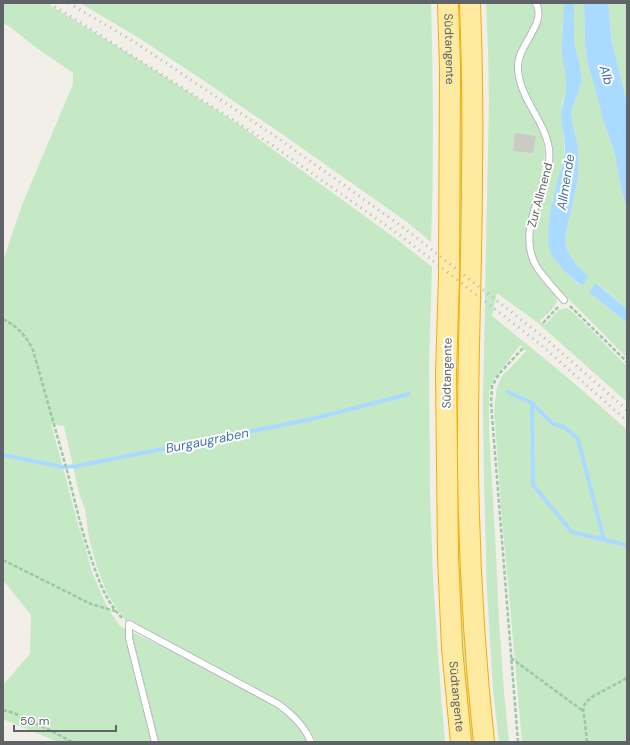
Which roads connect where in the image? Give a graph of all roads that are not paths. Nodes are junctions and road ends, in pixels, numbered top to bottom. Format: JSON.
{"nodes":[{"id":1,"x":448,"y":3,"type":"edge"},
{"id":2,"x":470,"y":3,"type":"edge"},
{"id":3,"x":536,"y":3,"type":"edge"},
{"id":4,"x":564,"y":300,"type":"road end"},
{"id":5,"x":155,"y":742,"type":"edge"},
{"id":6,"x":311,"y":742,"type":"edge"},
{"id":7,"x":461,"y":742,"type":"edge"},
{"id":8,"x":484,"y":742,"type":"edge"}],
"edges":[{"from":1,"to":7,"type":"highway","name":"Südtangente"},
{"from":2,"to":8,"type":"highway","name":"Südtangente"},
{"from":3,"to":4,"type":"lane","name":"Zur Allmend"},
{"from":5,"to":6,"type":"lane"}]}
